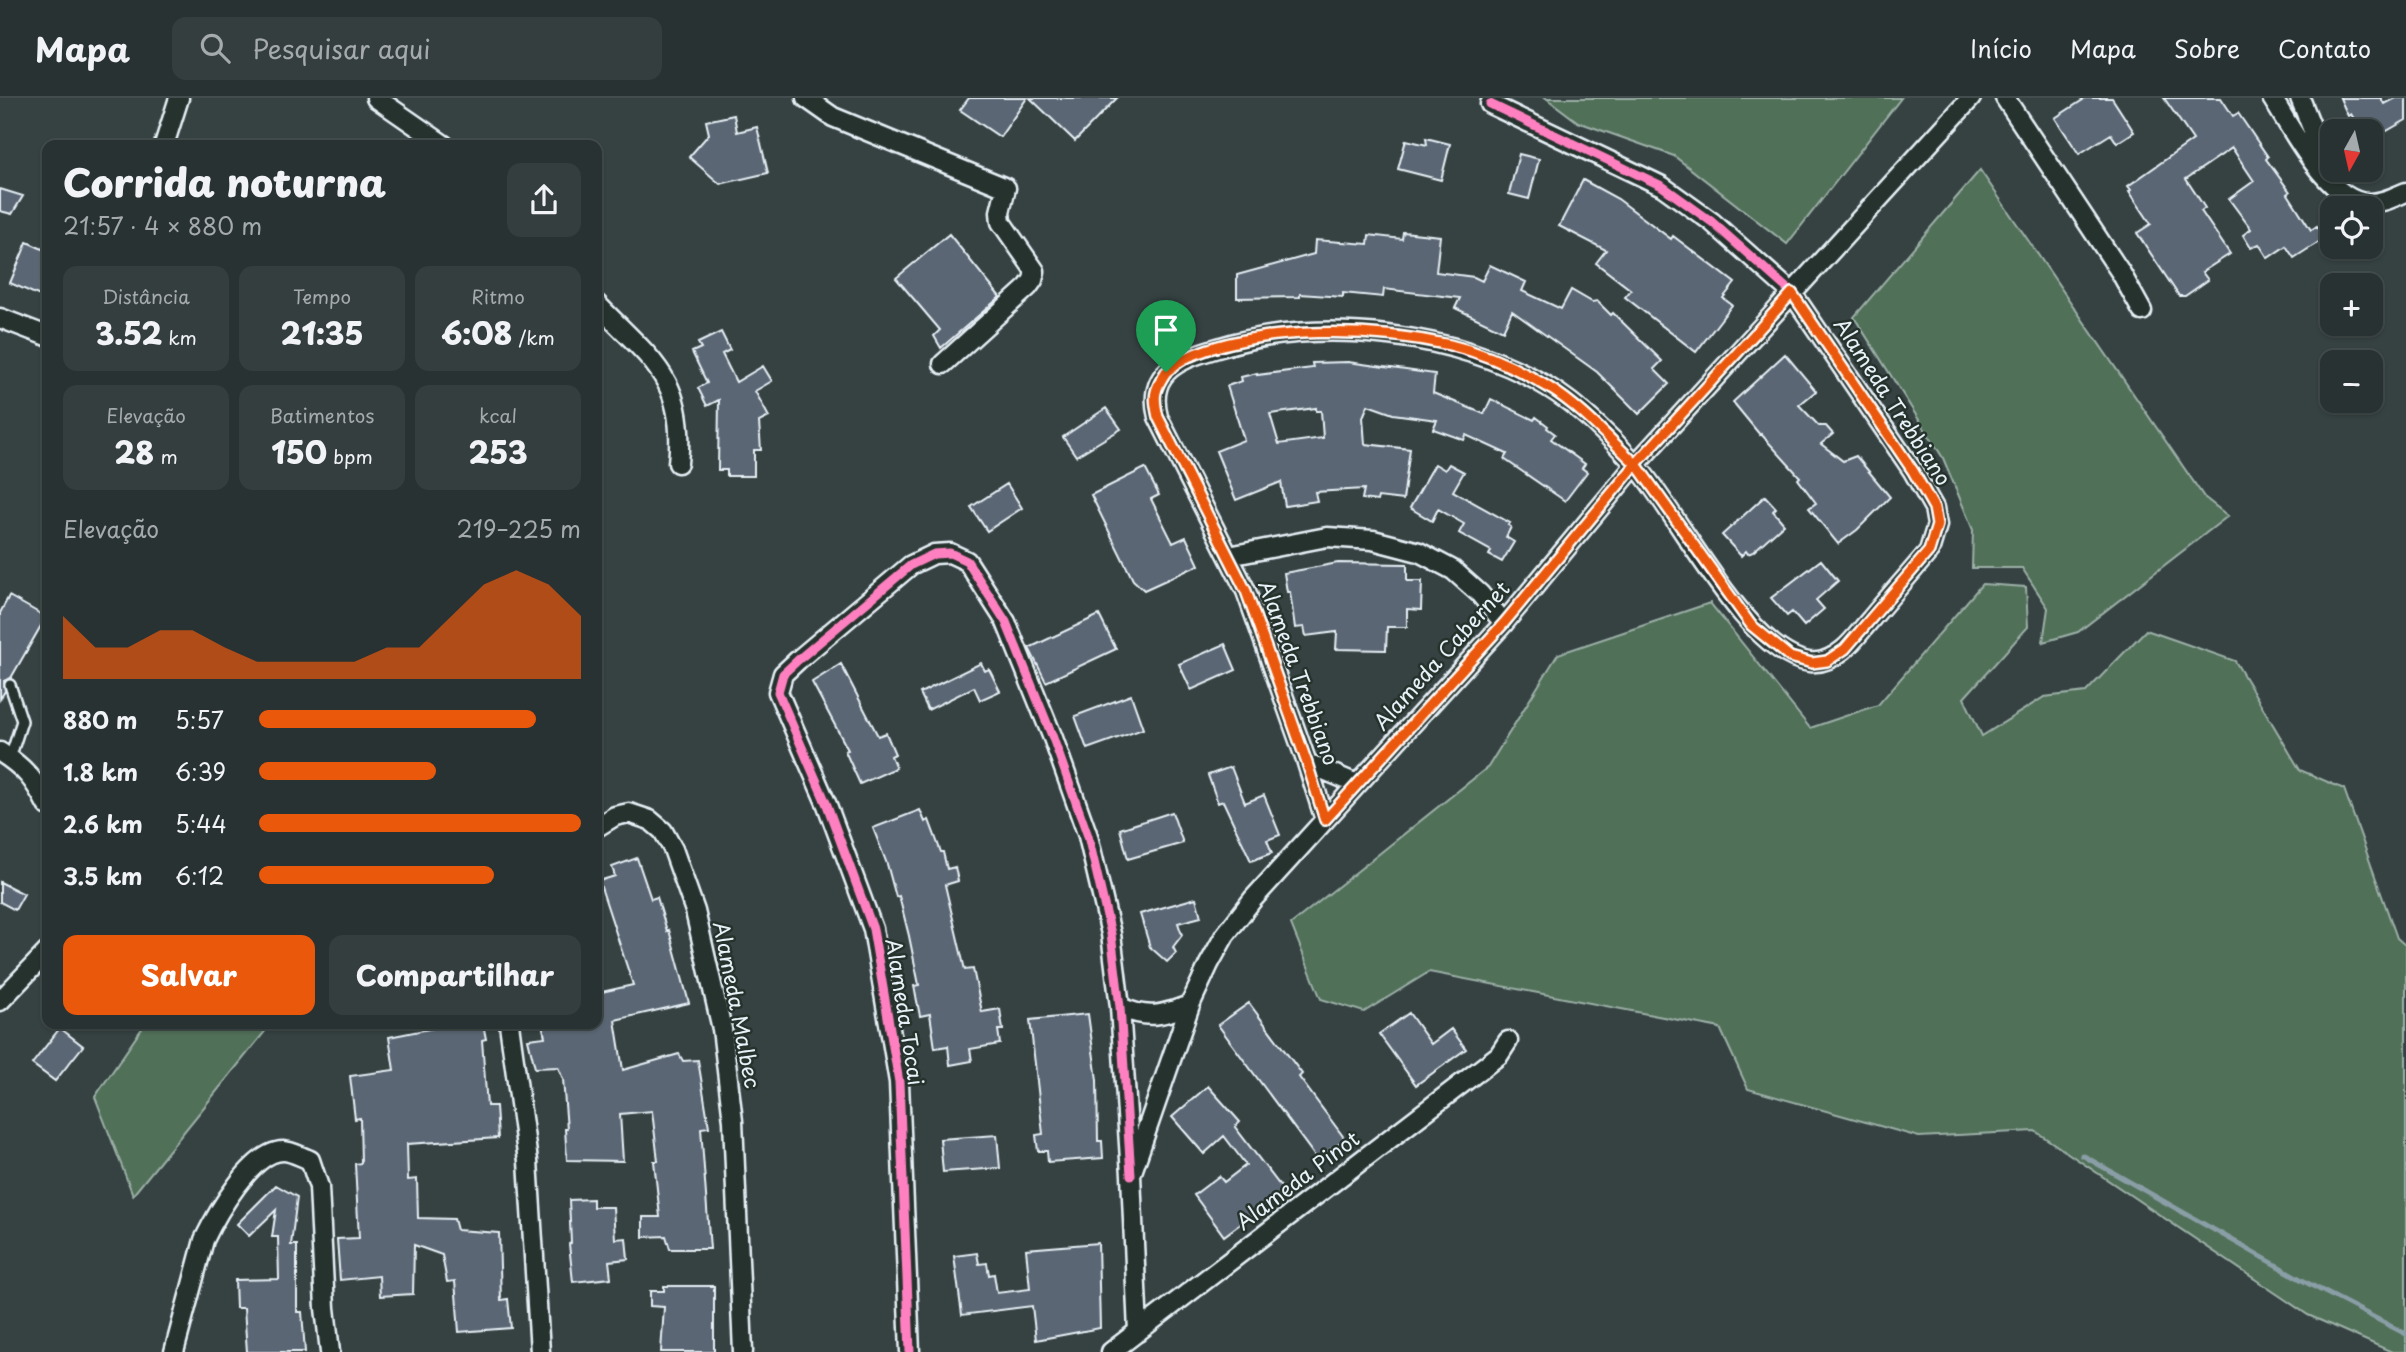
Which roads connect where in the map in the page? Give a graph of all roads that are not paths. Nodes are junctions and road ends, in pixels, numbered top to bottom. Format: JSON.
{"nodes":[{"id":1,"x":179,"y":98,"type":"edge"},
{"id":2,"x":376,"y":98,"type":"edge"},
{"id":3,"x":806,"y":98,"type":"edge"},
{"id":4,"x":1970,"y":98,"type":"edge"},
{"id":5,"x":2005,"y":98,"type":"edge"},
{"id":6,"x":2272,"y":98,"type":"edge"},
{"id":7,"x":2300,"y":98,"type":"edge"},
{"id":8,"x":1490,"y":104,"type":"dead end"},
{"id":9,"x":166,"y":140,"type":"edge"},
{"id":10,"x":436,"y":140,"type":"edge"},
{"id":11,"x":2317,"y":166,"type":"junction"},
{"id":12,"x":2406,"y":192,"type":"edge"},
{"id":13,"x":1792,"y":293,"type":"junction"},
{"id":14,"x":602,"y":309,"type":"edge"},
{"id":15,"x":2142,"y":310,"type":"dead end"},
{"id":16,"x":0,"y":318,"type":"edge"},
{"id":17,"x":42,"y":335,"type":"edge"},
{"id":18,"x":943,"y":364,"type":"dead end"},
{"id":19,"x":678,"y":463,"type":"dead end"},
{"id":20,"x":1636,"y":464,"type":"junction"},
{"id":21,"x":1229,"y":556,"type":"junction"},
{"id":22,"x":1504,"y":623,"type":"junction"},
{"id":23,"x":10,"y":685,"type":"dead end"},
{"id":24,"x":5,"y":755,"type":"edge"},
{"id":25,"x":1307,"y":763,"type":"junction"},
{"id":26,"x":1357,"y":784,"type":"junction"},
{"id":27,"x":42,"y":795,"type":"edge"},
{"id":28,"x":1325,"y":820,"type":"junction"},
{"id":29,"x":602,"y":824,"type":"edge"},
{"id":30,"x":42,"y":957,"type":"edge"},
{"id":31,"x":0,"y":1001,"type":"edge"},
{"id":32,"x":1190,"y":1005,"type":"junction"},
{"id":33,"x":1120,"y":1007,"type":"junction"},
{"id":34,"x":510,"y":1029,"type":"edge"},
{"id":35,"x":1508,"y":1041,"type":"dead end"},
{"id":36,"x":1131,"y":1175,"type":"junction"},
{"id":37,"x":1138,"y":1332,"type":"junction"},
{"id":38,"x":174,"y":1352,"type":"edge"},
{"id":39,"x":330,"y":1352,"type":"edge"},
{"id":40,"x":540,"y":1352,"type":"edge"},
{"id":41,"x":743,"y":1352,"type":"edge"},
{"id":42,"x":910,"y":1352,"type":"edge"},
{"id":43,"x":1111,"y":1352,"type":"edge"}],
"edges":[{"from":1,"to":9,"type":"street"},
{"from":2,"to":10,"type":"street"},
{"from":3,"to":18,"type":"street"},
{"from":4,"to":13,"type":"street","name":"Alameda Cabernet"},
{"from":5,"to":15,"type":"street"},
{"from":6,"to":11,"type":"street"},
{"from":7,"to":11,"type":"street"},
{"from":8,"to":13,"type":"street","name":"Alameda Trebbiano"},
{"from":11,"to":12,"type":"street"},
{"from":13,"to":20,"type":"street","name":"Alameda Cabernet"},
{"from":13,"to":20,"type":"street","name":"Alameda Trebbiano"},
{"from":14,"to":19,"type":"street"},
{"from":16,"to":17,"type":"street"},
{"from":20,"to":21,"type":"street","name":"Alameda Trebbiano"},
{"from":20,"to":22,"type":"street","name":"Alameda Cabernet"},
{"from":21,"to":22,"type":"street"},
{"from":21,"to":25,"type":"street","name":"Alameda Trebbiano"},
{"from":22,"to":26,"type":"street","name":"Alameda Cabernet"},
{"from":23,"to":24,"type":"lane"},
{"from":24,"to":27,"type":"street"},
{"from":25,"to":26,"type":"street"},
{"from":25,"to":28,"type":"street","name":"Alameda Trebbiano"},
{"from":26,"to":28,"type":"street","name":"Alameda Cabernet"},
{"from":28,"to":32,"type":"street","name":"Alameda Cabernet"},
{"from":29,"to":41,"type":"street","name":"Alameda Malbec"},
{"from":30,"to":31,"type":"street"},
{"from":32,"to":33,"type":"street"},
{"from":32,"to":36,"type":"street","name":"Alameda Cabernet"},
{"from":33,"to":36,"type":"street","name":"Alameda Tocai"},
{"from":33,"to":42,"type":"street","name":"Alameda Tocai"},
{"from":34,"to":40,"type":"street"},
{"from":35,"to":37,"type":"street","name":"Alameda Pinot"},
{"from":36,"to":37,"type":"street","name":"Alameda Cabernet"},
{"from":37,"to":43,"type":"street","name":"Alameda Pinot"},
{"from":38,"to":39,"type":"street"}]}
